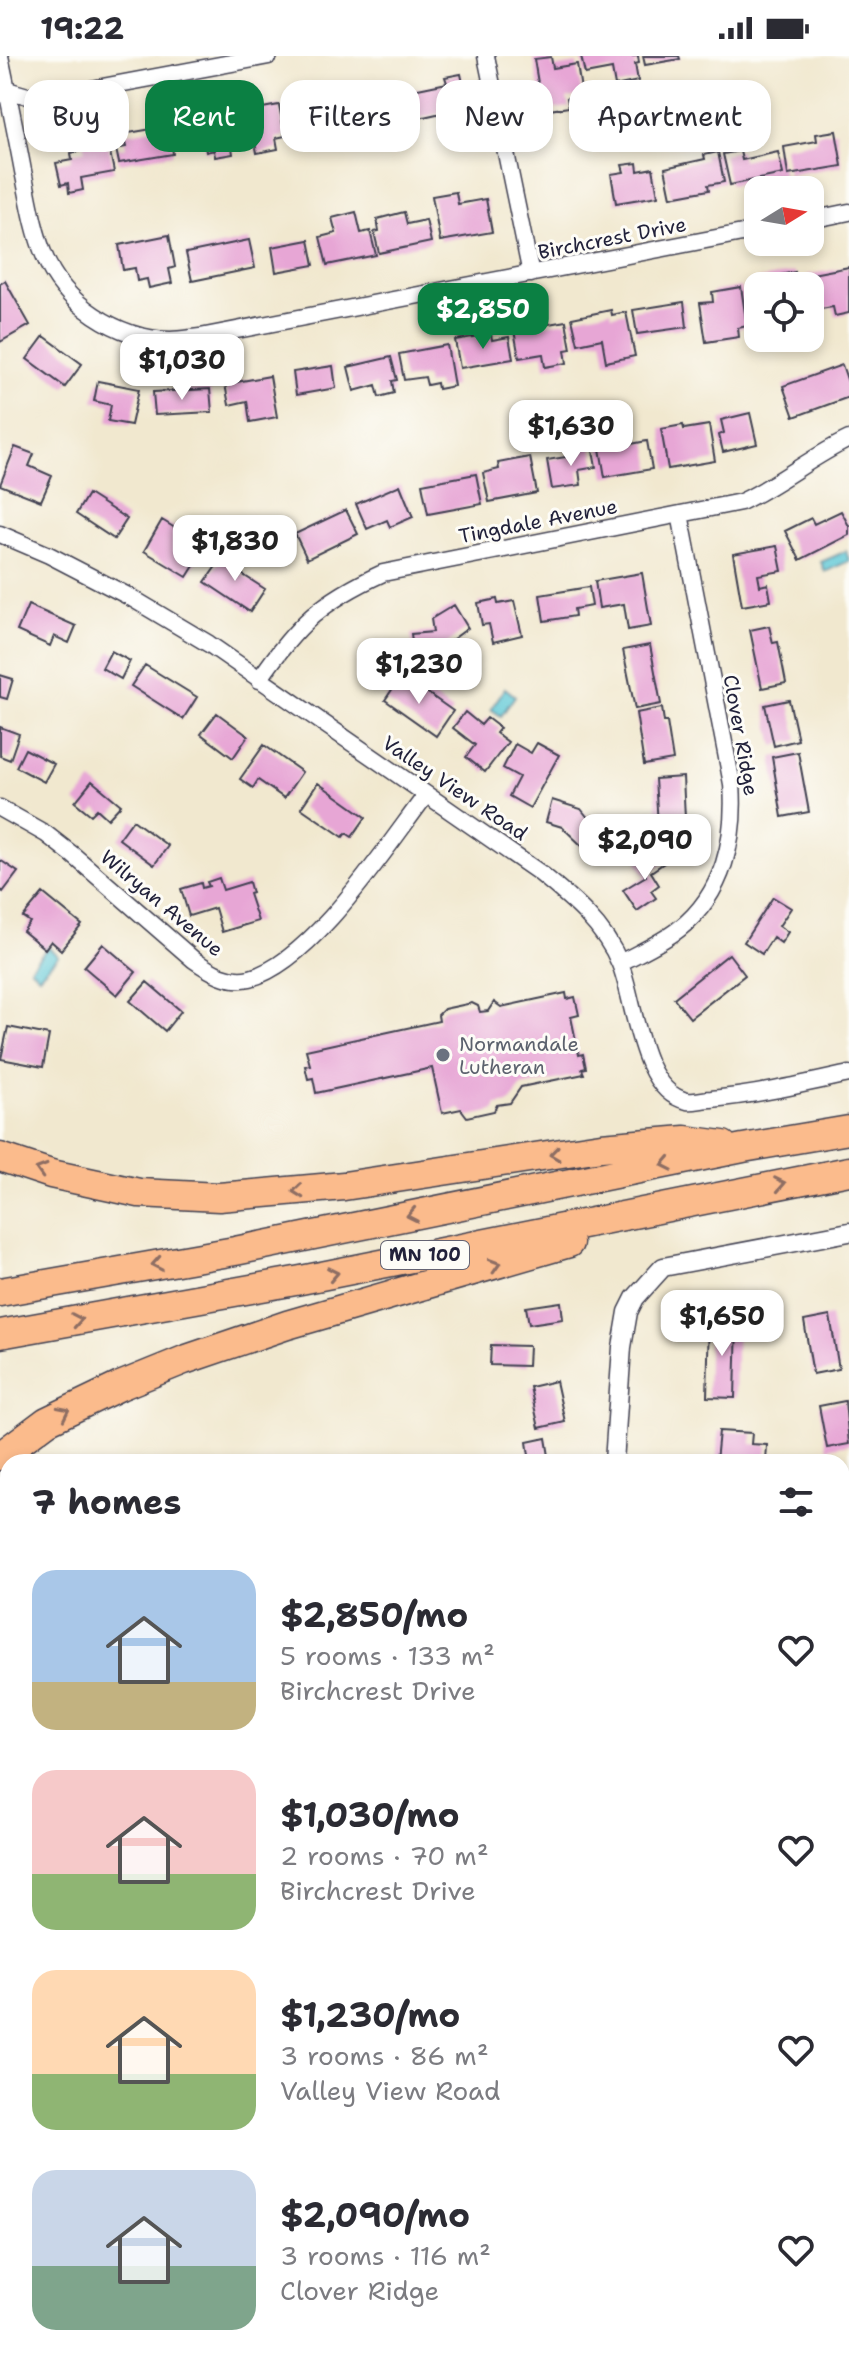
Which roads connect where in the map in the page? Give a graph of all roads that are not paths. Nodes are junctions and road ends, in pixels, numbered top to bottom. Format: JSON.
{"nodes":[{"id":1,"x":0,"y":56,"type":"edge"},
{"id":2,"x":269,"y":56,"type":"edge"},
{"id":3,"x":486,"y":56,"type":"edge"},
{"id":4,"x":250,"y":58,"type":"edge"},
{"id":5,"x":4,"y":91,"type":"edge"},
{"id":6,"x":849,"y":212,"type":"edge"},
{"id":7,"x":824,"y":217,"type":"edge"},
{"id":8,"x":744,"y":233,"type":"edge"},
{"id":9,"x":531,"y":274,"type":"junction"},
{"id":10,"x":849,"y":439,"type":"edge"},
{"id":11,"x":680,"y":514,"type":"junction"},
{"id":12,"x":0,"y":534,"type":"edge"},
{"id":13,"x":259,"y":680,"type":"junction"},
{"id":14,"x":426,"y":795,"type":"junction"},
{"id":15,"x":0,"y":808,"type":"edge"},
{"id":16,"x":620,"y":963,"type":"junction"},
{"id":17,"x":849,"y":1074,"type":"edge"},
{"id":18,"x":849,"y":1130,"type":"edge"},
{"id":19,"x":743,"y":1148,"type":"junction"},
{"id":20,"x":0,"y":1157,"type":"edge"},
{"id":21,"x":849,"y":1171,"type":"edge"},
{"id":22,"x":730,"y":1194,"type":"junction"},
{"id":23,"x":849,"y":1232,"type":"edge"},
{"id":24,"x":0,"y":1292,"type":"edge"},
{"id":25,"x":0,"y":1334,"type":"edge"},
{"id":26,"x":3,"y":1454,"type":"edge"},
{"id":27,"x":615,"y":1454,"type":"edge"}],
"edges":[{"from":1,"to":5,"type":"street","name":"Birchcrest Drive"},
{"from":2,"to":4,"type":"street"},
{"from":3,"to":9,"type":"street"},
{"from":4,"to":5,"type":"street"},
{"from":5,"to":9,"type":"street","name":"Birchcrest Drive"},
{"from":6,"to":7,"type":"street"},
{"from":8,"to":9,"type":"street","name":"Birchcrest Drive"},
{"from":10,"to":11,"type":"street","name":"Tingdale Avenue"},
{"from":11,"to":13,"type":"street","name":"Tingdale Avenue"},
{"from":11,"to":16,"type":"street","name":"Clover Ridge"},
{"from":12,"to":13,"type":"street","name":"Valley View Road"},
{"from":13,"to":14,"type":"street","name":"Valley View Road"},
{"from":14,"to":15,"type":"street","name":"Wilryan Avenue"},
{"from":14,"to":16,"type":"street","name":"Valley View Road"},
{"from":16,"to":17,"type":"street","name":"Valley View Road"},
{"from":18,"to":19,"type":"highway","number":"MN 100"},
{"from":19,"to":20,"type":"highway","one_way":true},
{"from":19,"to":24,"type":"highway","number":"MN 100","one_way":true},
{"from":22,"to":21,"type":"highway","number":"MN 100","one_way":true},
{"from":25,"to":22,"type":"highway","number":"MN 100","one_way":true},
{"from":26,"to":22,"type":"highway","one_way":true},
{"from":23,"to":27,"type":"street"}]}
